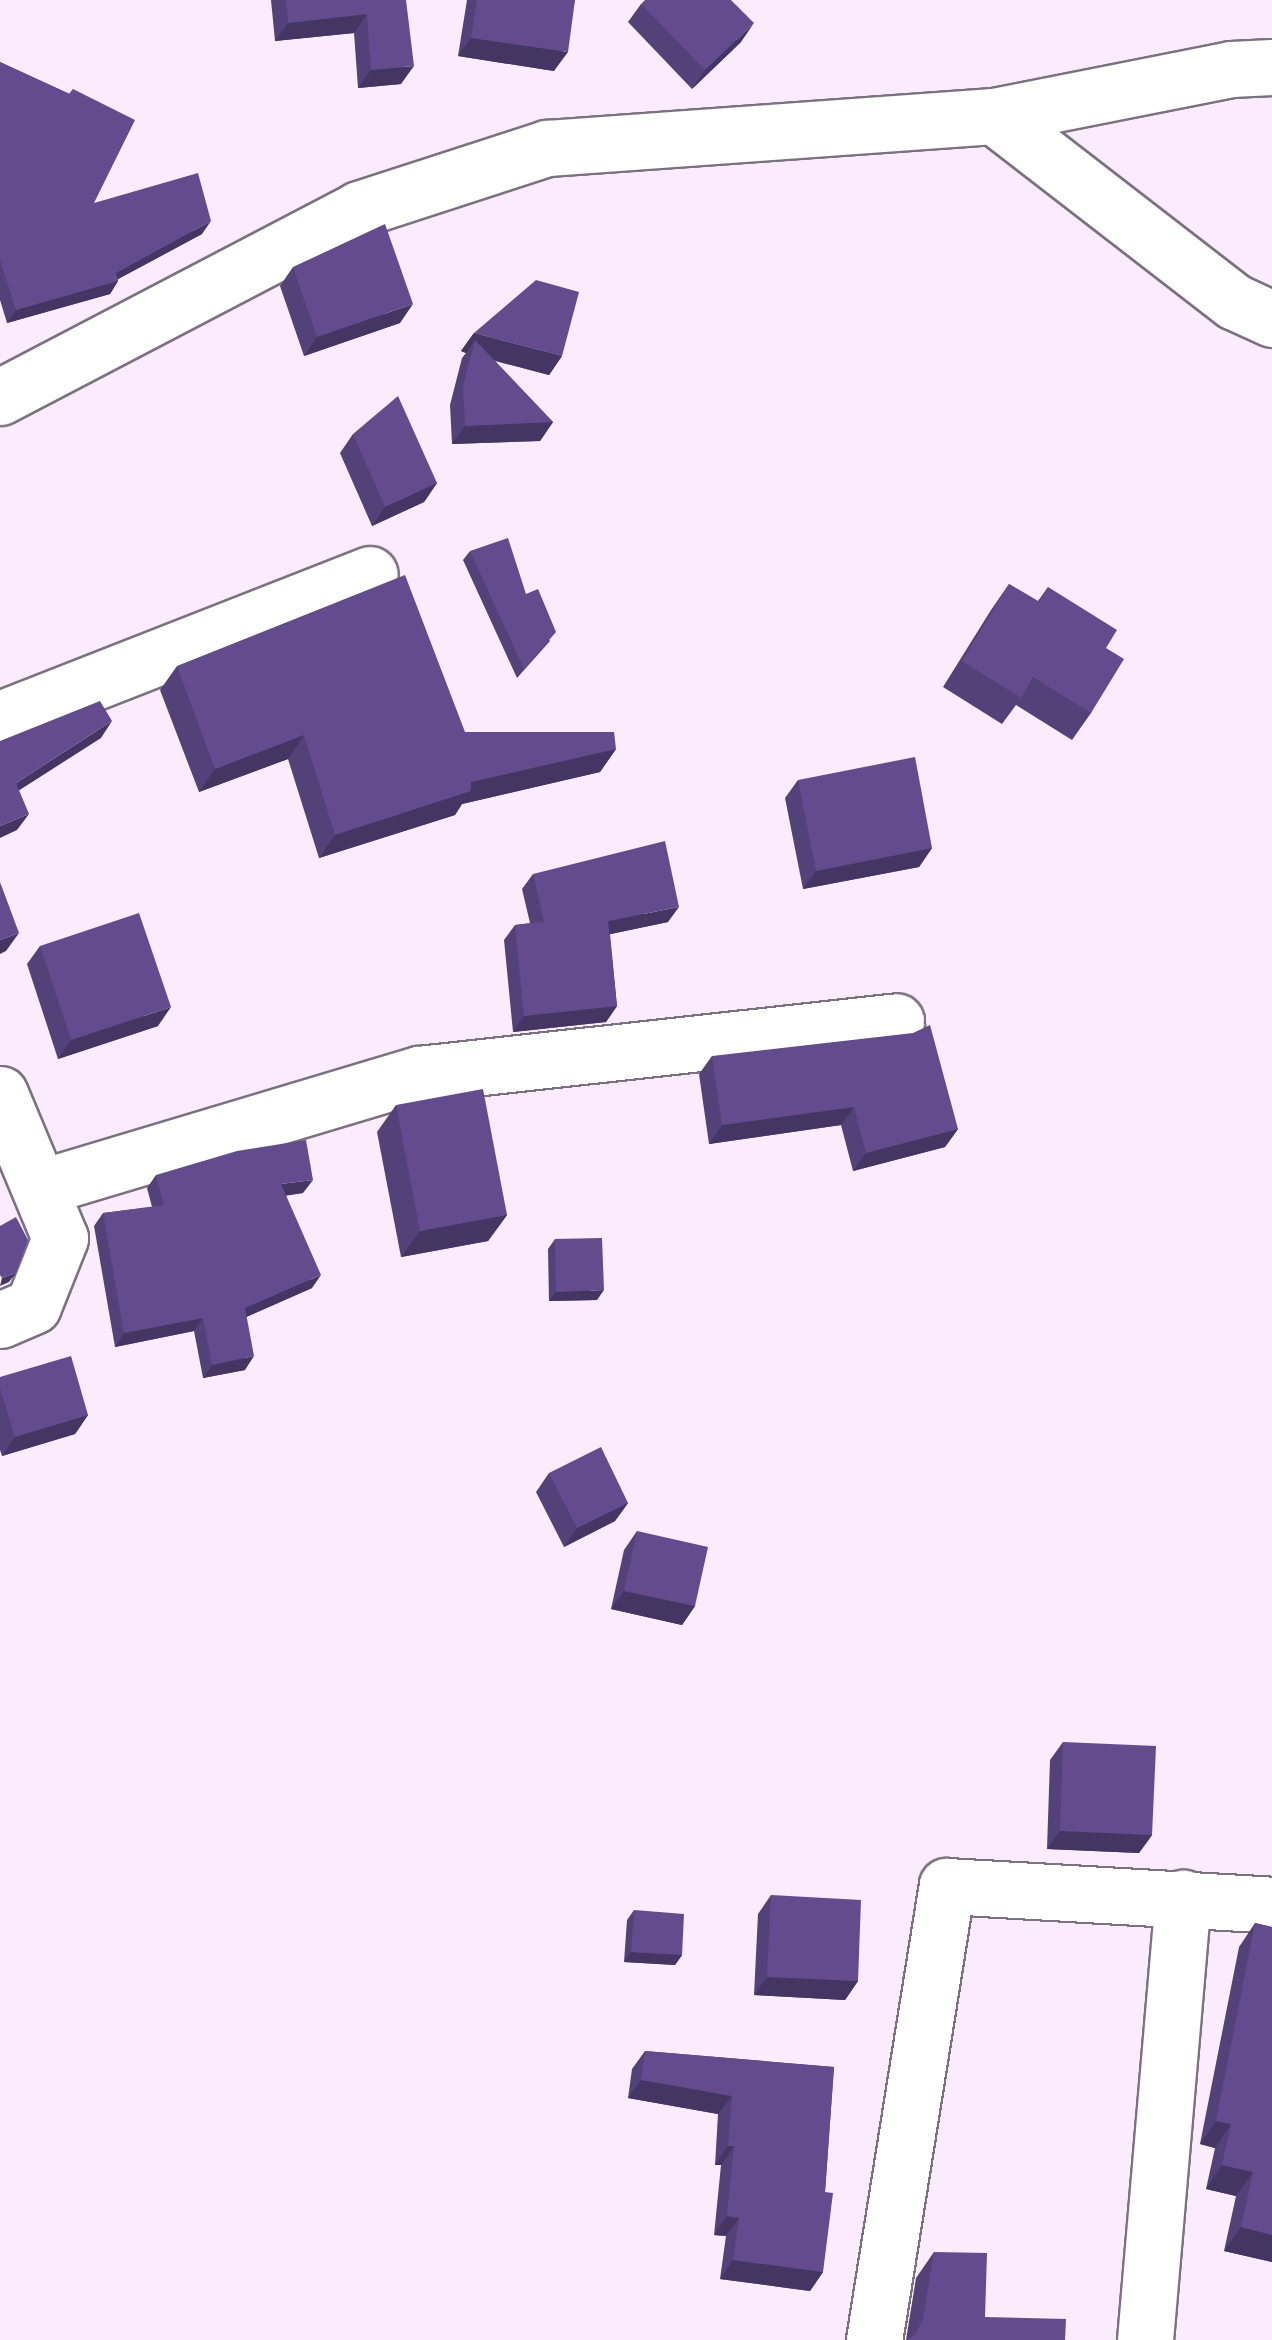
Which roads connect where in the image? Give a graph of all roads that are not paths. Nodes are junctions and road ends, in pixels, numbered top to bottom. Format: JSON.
{"nodes":[{"id":1,"x":1272,"y":67,"type":"edge"},
{"id":2,"x":994,"y":116,"type":"junction"},
{"id":3,"x":1272,"y":320,"type":"edge"},
{"id":4,"x":0,"y":397,"type":"edge"},
{"id":5,"x":370,"y":574,"type":"dead end"},
{"id":6,"x":0,"y":719,"type":"edge"},
{"id":7,"x":896,"y":1021,"type":"dead end"},
{"id":8,"x":0,"y":1094,"type":"edge"},
{"id":9,"x":42,"y":1186,"type":"junction"},
{"id":10,"x":0,"y":1320,"type":"edge"},
{"id":11,"x":1183,"y":1898,"type":"junction"},
{"id":12,"x":1272,"y":1906,"type":"edge"},
{"id":13,"x":874,"y":2340,"type":"edge"},
{"id":14,"x":1146,"y":2340,"type":"edge"}],
"edges":[{"from":1,"to":2,"type":"street"},
{"from":2,"to":3,"type":"street"},
{"from":2,"to":4,"type":"street"},
{"from":5,"to":6,"type":"street"},
{"from":7,"to":9,"type":"street"},
{"from":8,"to":9,"type":"street"},
{"from":9,"to":10,"type":"street"},
{"from":11,"to":12,"type":"street"},
{"from":11,"to":13,"type":"street"},
{"from":11,"to":14,"type":"street"}]}
